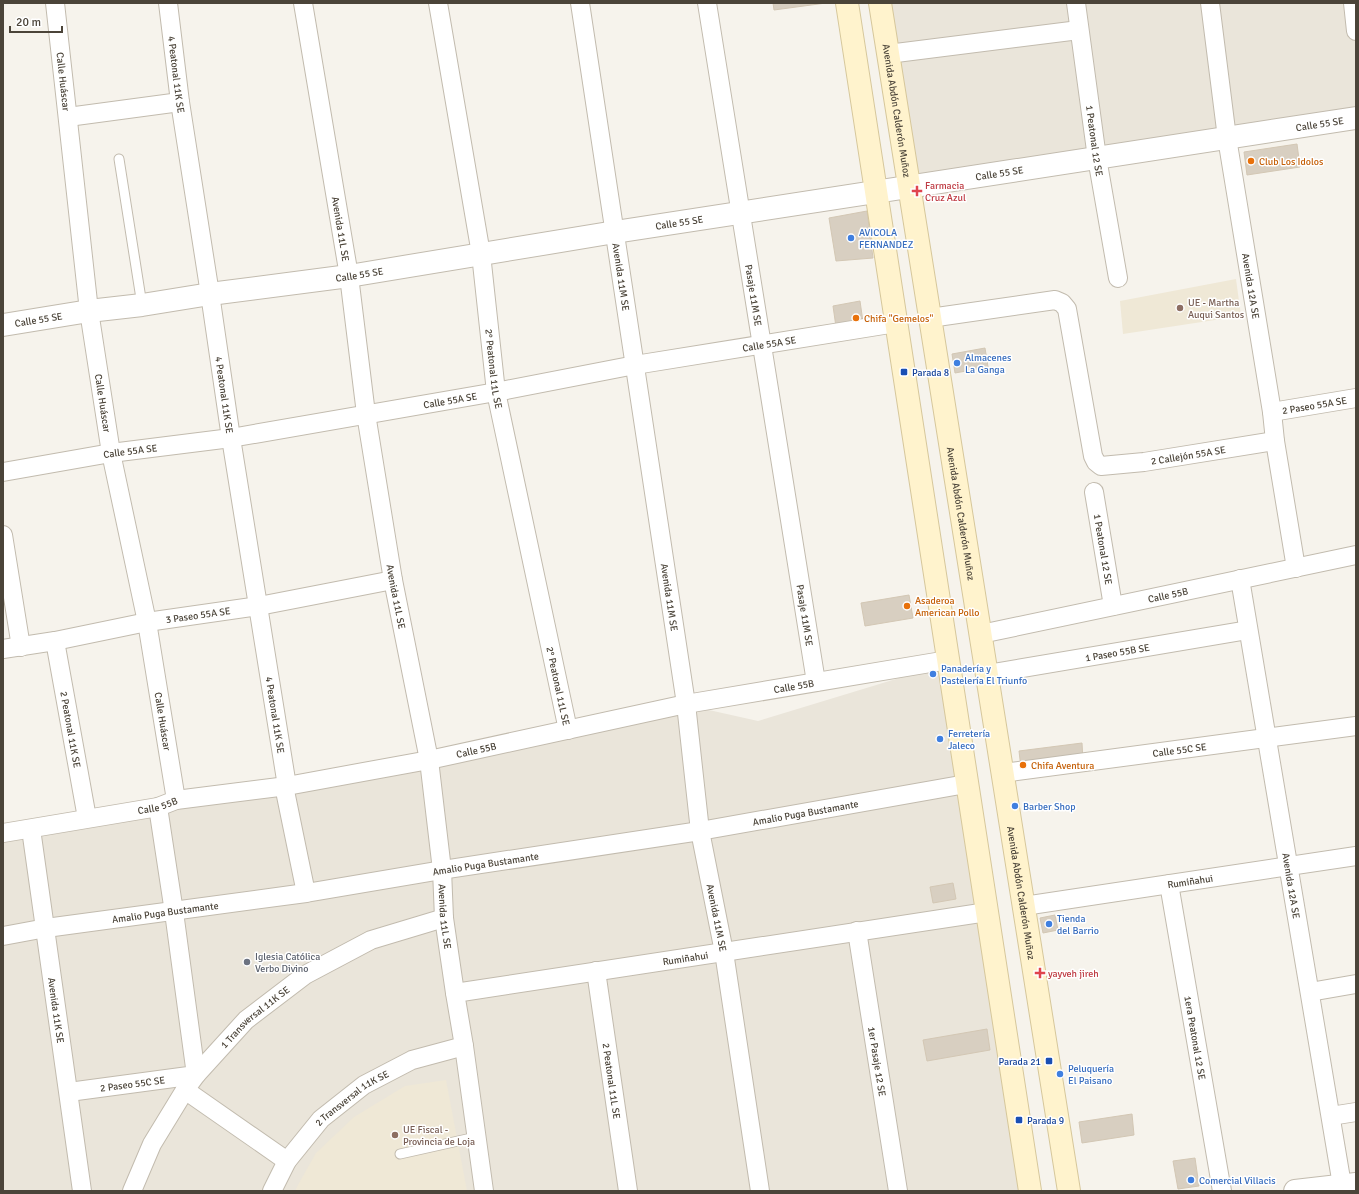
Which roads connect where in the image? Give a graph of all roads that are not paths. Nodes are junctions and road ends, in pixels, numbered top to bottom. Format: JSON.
{"nodes":[{"id":1,"x":55,"y":3,"type":"edge"},
{"id":2,"x":168,"y":3,"type":"edge"},
{"id":3,"x":303,"y":3,"type":"edge"},
{"id":4,"x":438,"y":3,"type":"edge"},
{"id":5,"x":580,"y":3,"type":"edge"},
{"id":6,"x":707,"y":3,"type":"edge"},
{"id":7,"x":847,"y":3,"type":"edge"},
{"id":8,"x":880,"y":3,"type":"edge"},
{"id":9,"x":1076,"y":3,"type":"edge"},
{"id":10,"x":1210,"y":3,"type":"edge"},
{"id":11,"x":1353,"y":3,"type":"edge"},
{"id":12,"x":1079,"y":30,"type":"junction"},
{"id":13,"x":1356,"y":31,"type":"edge"},
{"id":14,"x":888,"y":54,"type":"junction"},
{"id":15,"x":180,"y":102,"type":"junction"},
{"id":16,"x":68,"y":116,"type":"junction"},
{"id":17,"x":1356,"y":118,"type":"edge"},
{"id":18,"x":1227,"y":138,"type":"junction"},
{"id":19,"x":1096,"y":158,"type":"junction"},
{"id":20,"x":119,"y":159,"type":"dead end"},
{"id":21,"x":909,"y":186,"type":"junction"},
{"id":22,"x":876,"y":191,"type":"junction"},
{"id":23,"x":741,"y":212,"type":"junction"},
{"id":24,"x":615,"y":232,"type":"junction"},
{"id":25,"x":481,"y":254,"type":"junction"},
{"id":26,"x":348,"y":276,"type":"junction"},
{"id":27,"x":1118,"y":278,"type":"dead end"},
{"id":28,"x":210,"y":294,"type":"junction"},
{"id":29,"x":142,"y":305,"type":"junction"},
{"id":30,"x":89,"y":311,"type":"junction"},
{"id":31,"x":930,"y":318,"type":"junction"},
{"id":32,"x":896,"y":323,"type":"junction"},
{"id":33,"x":3,"y":325,"type":"edge"},
{"id":34,"x":762,"y":344,"type":"junction"},
{"id":35,"x":635,"y":365,"type":"junction"},
{"id":36,"x":496,"y":392,"type":"junction"},
{"id":37,"x":1356,"y":398,"type":"edge"},
{"id":38,"x":1272,"y":412,"type":"junction"},
{"id":39,"x":366,"y":414,"type":"junction"},
{"id":40,"x":231,"y":438,"type":"junction"},
{"id":41,"x":1276,"y":441,"type":"junction"},
{"id":42,"x":111,"y":453,"type":"junction"},
{"id":43,"x":3,"y":472,"type":"edge"},
{"id":44,"x":1094,"y":492,"type":"dead end"},
{"id":45,"x":3,"y":534,"type":"edge"},
{"id":46,"x":1356,"y":555,"type":"edge"},
{"id":47,"x":1296,"y":568,"type":"junction"},
{"id":48,"x":393,"y":580,"type":"junction"},
{"id":49,"x":1240,"y":580,"type":"junction"},
{"id":50,"x":259,"y":606,"type":"junction"},
{"id":51,"x":1112,"y":606,"type":"junction"},
{"id":52,"x":147,"y":622,"type":"junction"},
{"id":53,"x":1248,"y":630,"type":"junction"},
{"id":54,"x":981,"y":634,"type":"junction"},
{"id":55,"x":55,"y":641,"type":"junction"},
{"id":56,"x":21,"y":646,"type":"junction"},
{"id":57,"x":3,"y":650,"type":"edge"},
{"id":58,"x":948,"y":660,"type":"junction"},
{"id":59,"x":987,"y":674,"type":"junction"},
{"id":60,"x":816,"y":682,"type":"junction"},
{"id":61,"x":686,"y":704,"type":"junction"},
{"id":62,"x":1356,"y":726,"type":"edge"},
{"id":63,"x":568,"y":730,"type":"junction"},
{"id":64,"x":1266,"y":738,"type":"junction"},
{"id":65,"x":429,"y":760,"type":"junction"},
{"id":66,"x":1003,"y":773,"type":"junction"},
{"id":67,"x":966,"y":784,"type":"junction"},
{"id":68,"x":285,"y":786,"type":"junction"},
{"id":69,"x":176,"y":800,"type":"junction"},
{"id":70,"x":158,"y":807,"type":"junction"},
{"id":71,"x":87,"y":818,"type":"junction"},
{"id":72,"x":32,"y":829,"type":"junction"},
{"id":73,"x":700,"y":831,"type":"junction"},
{"id":74,"x":3,"y":833,"type":"edge"},
{"id":75,"x":1356,"y":856,"type":"edge"},
{"id":76,"x":1288,"y":866,"type":"junction"},
{"id":77,"x":442,"y":870,"type":"junction"},
{"id":78,"x":1169,"y":884,"type":"junction"},
{"id":79,"x":306,"y":893,"type":"junction"},
{"id":80,"x":1024,"y":906,"type":"junction"},
{"id":81,"x":174,"y":912,"type":"junction"},
{"id":82,"x":987,"y":912,"type":"junction"},
{"id":83,"x":444,"y":918,"type":"junction"},
{"id":84,"x":46,"y":928,"type":"junction"},
{"id":85,"x":857,"y":932,"type":"junction"},
{"id":86,"x":3,"y":936,"type":"edge"},
{"id":87,"x":724,"y":952,"type":"junction"},
{"id":88,"x":596,"y":971,"type":"junction"},
{"id":89,"x":1356,"y":984,"type":"edge"},
{"id":90,"x":1310,"y":992,"type":"junction"},
{"id":91,"x":455,"y":993,"type":"junction"},
{"id":92,"x":464,"y":1046,"type":"junction"},
{"id":93,"x":196,"y":1075,"type":"junction"},
{"id":94,"x":185,"y":1090,"type":"junction"},
{"id":95,"x":68,"y":1092,"type":"junction"},
{"id":96,"x":1356,"y":1112,"type":"edge"},
{"id":97,"x":1331,"y":1116,"type":"junction"},
{"id":98,"x":476,"y":1137,"type":"junction"},
{"id":99,"x":400,"y":1154,"type":"dead end"},
{"id":100,"x":287,"y":1161,"type":"junction"},
{"id":101,"x":1347,"y":1187,"type":"edge"},
{"id":102,"x":82,"y":1191,"type":"edge"},
{"id":103,"x":132,"y":1191,"type":"edge"},
{"id":104,"x":272,"y":1191,"type":"edge"},
{"id":105,"x":484,"y":1191,"type":"edge"},
{"id":106,"x":628,"y":1191,"type":"edge"},
{"id":107,"x":760,"y":1191,"type":"edge"},
{"id":108,"x":898,"y":1191,"type":"edge"},
{"id":109,"x":1030,"y":1191,"type":"edge"},
{"id":110,"x":1069,"y":1191,"type":"edge"},
{"id":111,"x":1222,"y":1191,"type":"edge"},
{"id":112,"x":1295,"y":1191,"type":"edge"}],
"edges":[{"from":1,"to":16,"type":"street","name":"Calle Huáscar"},
{"from":2,"to":15,"type":"street","name":"4 Peatonal 11K SE"},
{"from":3,"to":26,"type":"street","name":"Avenida 11L SE"},
{"from":4,"to":25,"type":"street","name":"2° Peatonal 11L SE"},
{"from":5,"to":24,"type":"street","name":"Avenida 11M SE"},
{"from":6,"to":23,"type":"street","name":"Pasaje 11M SE"},
{"from":7,"to":22,"type":"main road"},
{"from":8,"to":14,"type":"main road","name":"Avenida Abdón Calderón Muñoz"},
{"from":9,"to":12,"type":"street","name":"1 Peatonal 12 SE"},
{"from":10,"to":18,"type":"street","name":"Avenida 12A SE"},
{"from":11,"to":13,"type":"street"},
{"from":12,"to":14,"type":"street"},
{"from":12,"to":19,"type":"street","name":"1 Peatonal 12 SE"},
{"from":14,"to":21,"type":"main road","name":"Avenida Abdón Calderón Muñoz"},
{"from":15,"to":16,"type":"street"},
{"from":15,"to":28,"type":"street","name":"4 Peatonal 11K SE"},
{"from":16,"to":30,"type":"street","name":"Calle Huáscar"},
{"from":17,"to":18,"type":"street","name":"Calle 55 SE"},
{"from":18,"to":19,"type":"street","name":"Calle 55 SE"},
{"from":18,"to":38,"type":"street","name":"Avenida 12A SE"},
{"from":19,"to":21,"type":"street","name":"Calle 55 SE"},
{"from":19,"to":27,"type":"street","name":"1 Peatonal 12 SE"},
{"from":20,"to":29,"type":"lane"},
{"from":21,"to":22,"type":"street","name":"Calle 55 SE"},
{"from":21,"to":31,"type":"main road","name":"Avenida Abdón Calderón Muñoz"},
{"from":22,"to":23,"type":"street","name":"Calle 55 SE"},
{"from":22,"to":32,"type":"main road"},
{"from":23,"to":24,"type":"street","name":"Calle 55 SE"},
{"from":23,"to":34,"type":"street","name":"Pasaje 11M SE"},
{"from":24,"to":25,"type":"street","name":"Calle 55 SE"},
{"from":24,"to":35,"type":"street","name":"Avenida 11M SE"},
{"from":25,"to":26,"type":"street","name":"Calle 55 SE"},
{"from":25,"to":36,"type":"street","name":"2° Peatonal 11L SE"},
{"from":26,"to":28,"type":"street","name":"Calle 55 SE"},
{"from":26,"to":39,"type":"street","name":"Avenida 11L SE"},
{"from":28,"to":29,"type":"street","name":"Calle 55 SE"},
{"from":28,"to":40,"type":"street","name":"4 Peatonal 11K SE"},
{"from":29,"to":30,"type":"street","name":"Calle 55 SE"},
{"from":30,"to":33,"type":"street","name":"Calle 55 SE"},
{"from":30,"to":42,"type":"street","name":"Calle Huáscar"},
{"from":31,"to":41,"type":"street","name":"2 Callejón 55A SE"},
{"from":31,"to":54,"type":"main road","name":"Avenida Abdón Calderón Muñoz"},
{"from":32,"to":34,"type":"street","name":"Calle 55A SE"},
{"from":32,"to":58,"type":"main road"},
{"from":34,"to":35,"type":"street","name":"Calle 55A SE"},
{"from":34,"to":60,"type":"street","name":"Pasaje 11M SE"},
{"from":35,"to":36,"type":"street","name":"Calle 55A SE"},
{"from":35,"to":61,"type":"street","name":"Avenida 11M SE"},
{"from":36,"to":39,"type":"street","name":"Calle 55A SE"},
{"from":36,"to":63,"type":"street","name":"2° Peatonal 11L SE"},
{"from":37,"to":38,"type":"street","name":"2 Paseo 55A SE"},
{"from":38,"to":41,"type":"street","name":"Avenida 12A SE"},
{"from":39,"to":40,"type":"street","name":"Calle 55A SE"},
{"from":39,"to":48,"type":"street","name":"Avenida 11L SE"},
{"from":40,"to":42,"type":"street","name":"Calle 55A SE"},
{"from":40,"to":50,"type":"street","name":"4 Peatonal 11K SE"},
{"from":41,"to":47,"type":"street","name":"Avenida 12A SE"},
{"from":42,"to":43,"type":"street","name":"Calle 55A SE"},
{"from":42,"to":52,"type":"street","name":"Calle Huáscar"},
{"from":44,"to":51,"type":"street","name":"1 Peatonal 12 SE"},
{"from":45,"to":56,"type":"street"},
{"from":46,"to":47,"type":"street","name":"Calle 55B"},
{"from":47,"to":49,"type":"street","name":"Calle 55B"},
{"from":48,"to":50,"type":"street","name":"3 Paseo 55A SE"},
{"from":48,"to":65,"type":"street","name":"Avenida 11L SE"},
{"from":49,"to":51,"type":"street","name":"Calle 55B"},
{"from":49,"to":53,"type":"street","name":"Avenida 12A SE"},
{"from":50,"to":52,"type":"street","name":"3 Paseo 55A SE"},
{"from":50,"to":68,"type":"street","name":"4 Peatonal 11K SE"},
{"from":51,"to":54,"type":"street","name":"Calle 55B"},
{"from":52,"to":55,"type":"street","name":"3 Paseo 55A SE"},
{"from":52,"to":69,"type":"street","name":"Calle Huáscar"},
{"from":53,"to":59,"type":"street","name":"1 Paseo 55B SE"},
{"from":53,"to":64,"type":"street","name":"Avenida 12A SE"},
{"from":54,"to":59,"type":"main road","name":"Avenida Abdón Calderón Muñoz"},
{"from":55,"to":56,"type":"street","name":"3 Paseo 55A SE"},
{"from":55,"to":71,"type":"street","name":"2 Peatonal 11K SE"},
{"from":56,"to":57,"type":"street","name":"3 Paseo 55A SE"},
{"from":58,"to":60,"type":"street","name":"Calle 55B"},
{"from":58,"to":67,"type":"main road"},
{"from":59,"to":66,"type":"main road","name":"Avenida Abdón Calderón Muñoz"},
{"from":60,"to":61,"type":"street","name":"Calle 55B"},
{"from":61,"to":63,"type":"street","name":"Calle 55B"},
{"from":61,"to":73,"type":"street","name":"Avenida 11M SE"},
{"from":62,"to":64,"type":"street","name":"Calle 55C SE"},
{"from":63,"to":65,"type":"street","name":"Calle 55B"},
{"from":64,"to":66,"type":"street","name":"Calle 55C SE"},
{"from":64,"to":76,"type":"street","name":"Avenida 12A SE"},
{"from":65,"to":68,"type":"street","name":"Calle 55B"},
{"from":65,"to":77,"type":"street","name":"Avenida 11L SE"},
{"from":66,"to":80,"type":"main road","name":"Avenida Abdón Calderón Muñoz"},
{"from":67,"to":73,"type":"street","name":"Amalio Puga Bustamante"},
{"from":67,"to":82,"type":"main road"},
{"from":68,"to":69,"type":"street","name":"Calle 55B"},
{"from":68,"to":79,"type":"street","name":"4 Peatonal 11K SE"},
{"from":69,"to":70,"type":"street","name":"Calle 55B"},
{"from":70,"to":71,"type":"street","name":"Calle 55B"},
{"from":70,"to":81,"type":"street"},
{"from":71,"to":72,"type":"street","name":"Calle 55B"},
{"from":72,"to":74,"type":"street","name":"Calle 55B"},
{"from":72,"to":84,"type":"street","name":"Avenida 11K SE"},
{"from":73,"to":77,"type":"street","name":"Amalio Puga Bustamante"},
{"from":73,"to":87,"type":"street","name":"Avenida 11M SE"},
{"from":75,"to":76,"type":"street","name":"Rumiñahui"},
{"from":76,"to":78,"type":"street","name":"Rumiñahui"},
{"from":76,"to":90,"type":"street","name":"Avenida 12A SE"},
{"from":77,"to":79,"type":"street","name":"Amalio Puga Bustamante"},
{"from":77,"to":83,"type":"street","name":"Avenida 11L SE"},
{"from":78,"to":80,"type":"street","name":"Rumiñahui"},
{"from":78,"to":111,"type":"street","name":"1era Peatonal 12 SE"},
{"from":79,"to":81,"type":"street","name":"Amalio Puga Bustamante"},
{"from":80,"to":110,"type":"main road","name":"Avenida Abdón Calderón Muñoz"},
{"from":81,"to":84,"type":"street","name":"Amalio Puga Bustamante"},
{"from":81,"to":93,"type":"street"},
{"from":82,"to":85,"type":"street","name":"Rumiñahui"},
{"from":82,"to":109,"type":"main road"},
{"from":83,"to":91,"type":"street","name":"Avenida 11L SE"},
{"from":83,"to":93,"type":"street","name":"1 Transversal 11K SE"},
{"from":84,"to":86,"type":"street","name":"Amalio Puga Bustamante"},
{"from":84,"to":95,"type":"street","name":"Avenida 11K SE"},
{"from":85,"to":87,"type":"street","name":"Rumiñahui"},
{"from":85,"to":108,"type":"street","name":"1er Pasaje 12 SE"},
{"from":87,"to":88,"type":"street","name":"Rumiñahui"},
{"from":87,"to":107,"type":"street","name":"Avenida 11M SE"},
{"from":88,"to":91,"type":"street","name":"Rumiñahui"},
{"from":88,"to":106,"type":"street","name":"2 Peatonal 11L SE"},
{"from":89,"to":90,"type":"street"},
{"from":90,"to":97,"type":"street","name":"Avenida 12A SE"},
{"from":91,"to":92,"type":"street","name":"Avenida 11L SE"},
{"from":92,"to":98,"type":"street","name":"Avenida 11L SE"},
{"from":92,"to":100,"type":"street","name":"2 Transversal 11K SE"},
{"from":93,"to":94,"type":"street","name":"1 Transversal 11K SE"},
{"from":93,"to":95,"type":"street","name":"2 Paseo 55C SE"},
{"from":94,"to":100,"type":"street"},
{"from":94,"to":103,"type":"street","name":"1 Transversal 11K SE"},
{"from":95,"to":102,"type":"street","name":"Avenida 11K SE"},
{"from":96,"to":97,"type":"street"},
{"from":97,"to":101,"type":"street","name":"Avenida 12A SE"},
{"from":98,"to":99,"type":"lane"},
{"from":98,"to":105,"type":"street","name":"Avenida 11L SE"},
{"from":100,"to":104,"type":"street","name":"2 Transversal 11K SE"},
{"from":101,"to":112,"type":"street"}]}
